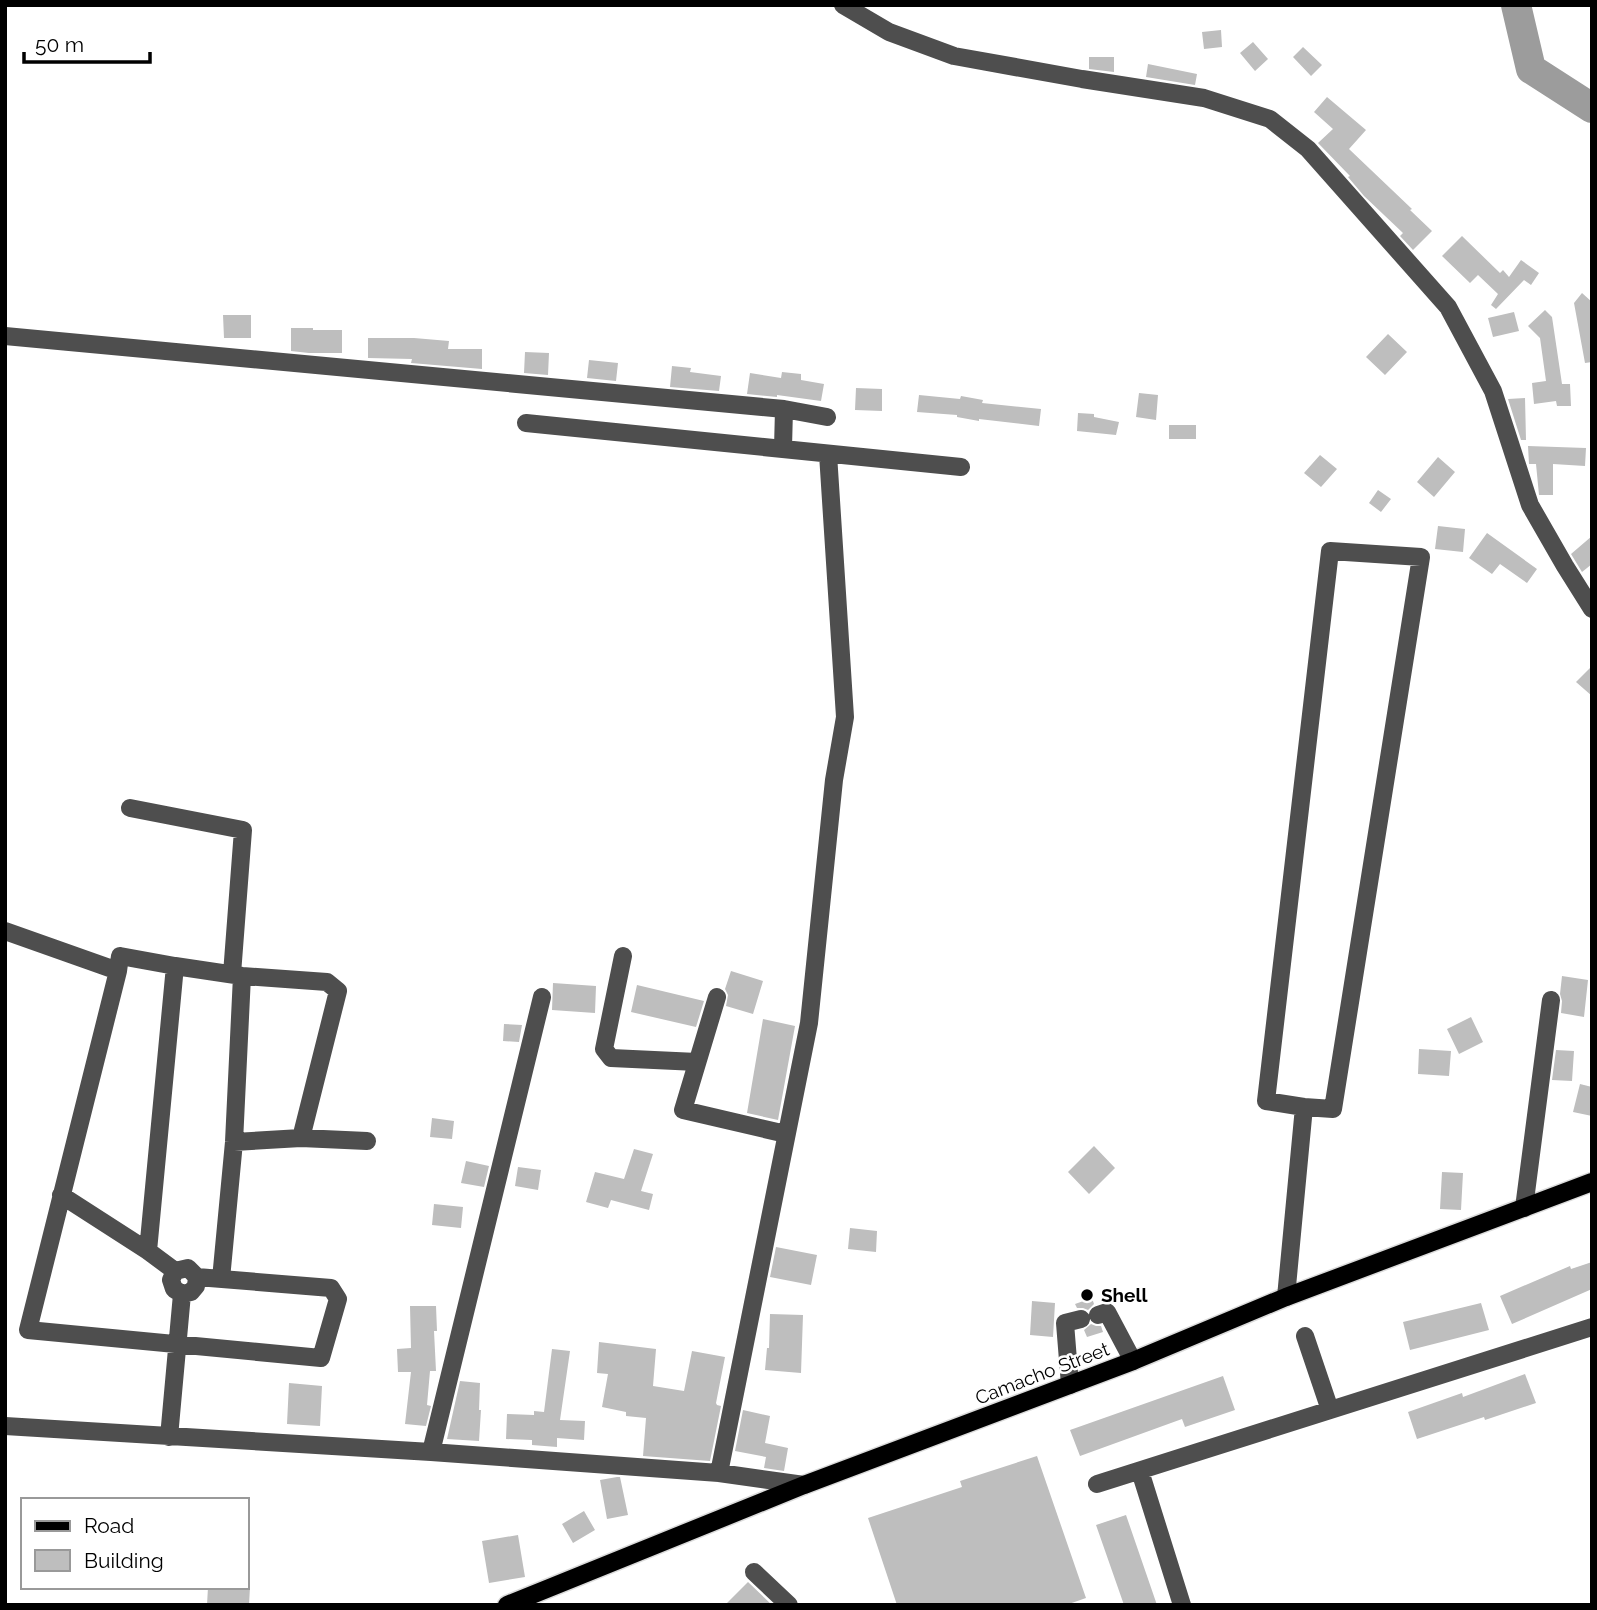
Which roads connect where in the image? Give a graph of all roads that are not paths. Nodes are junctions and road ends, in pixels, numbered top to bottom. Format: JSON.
{"nodes":[{"id":1,"x":843,"y":5,"type":"edge"},
{"id":2,"x":5,"y":336,"type":"edge"},
{"id":3,"x":784,"y":409,"type":"junction"},
{"id":4,"x":827,"y":418,"type":"dead end"},
{"id":5,"x":526,"y":423,"type":"dead end"},
{"id":6,"x":783,"y":448,"type":"junction"},
{"id":7,"x":828,"y":454,"type":"junction"},
{"id":8,"x":961,"y":467,"type":"dead end"},
{"id":9,"x":1592,"y":609,"type":"edge"},
{"id":10,"x":130,"y":808,"type":"dead end"},
{"id":11,"x":5,"y":930,"type":"edge"},
{"id":12,"x":623,"y":956,"type":"dead end"},
{"id":13,"x":175,"y":967,"type":"junction"},
{"id":14,"x":118,"y":971,"type":"junction"},
{"id":15,"x":237,"y":975,"type":"junction"},
{"id":16,"x":542,"y":997,"type":"dead end"},
{"id":17,"x":717,"y":997,"type":"dead end"},
{"id":18,"x":1551,"y":1000,"type":"dead end"},
{"id":19,"x":697,"y":1062,"type":"junction"},
{"id":20,"x":1304,"y":1107,"type":"junction"},
{"id":21,"x":786,"y":1133,"type":"junction"},
{"id":22,"x":301,"y":1138,"type":"junction"},
{"id":23,"x":367,"y":1141,"type":"dead end"},
{"id":24,"x":234,"y":1142,"type":"junction"},
{"id":25,"x":1592,"y":1182,"type":"edge"},
{"id":26,"x":61,"y":1195,"type":"junction"},
{"id":27,"x":1524,"y":1208,"type":"junction"},
{"id":28,"x":148,"y":1251,"type":"junction"},
{"id":29,"x":176,"y":1271,"type":"junction"},
{"id":30,"x":197,"y":1277,"type":"junction"},
{"id":31,"x":221,"y":1279,"type":"junction"},
{"id":32,"x":182,"y":1294,"type":"junction"},
{"id":33,"x":1286,"y":1297,"type":"junction"},
{"id":34,"x":1592,"y":1326,"type":"edge"},
{"id":35,"x":1305,"y":1336,"type":"dead end"},
{"id":36,"x":177,"y":1344,"type":"junction"},
{"id":37,"x":1133,"y":1361,"type":"junction"},
{"id":38,"x":1070,"y":1385,"type":"junction"},
{"id":39,"x":1330,"y":1410,"type":"junction"},
{"id":40,"x":5,"y":1426,"type":"edge"},
{"id":41,"x":169,"y":1437,"type":"junction"},
{"id":42,"x":431,"y":1452,"type":"junction"},
{"id":43,"x":1140,"y":1471,"type":"junction"},
{"id":44,"x":719,"y":1473,"type":"junction"},
{"id":45,"x":804,"y":1485,"type":"junction"},
{"id":46,"x":1097,"y":1485,"type":"dead end"},
{"id":47,"x":754,"y":1572,"type":"dead end"},
{"id":48,"x":507,"y":1605,"type":"edge"},
{"id":49,"x":789,"y":1605,"type":"edge"},
{"id":50,"x":1182,"y":1605,"type":"edge"}],
"edges":[{"from":1,"to":9,"type":"street"},
{"from":2,"to":3,"type":"street"},
{"from":3,"to":4,"type":"street"},
{"from":3,"to":6,"type":"street"},
{"from":5,"to":6,"type":"street"},
{"from":6,"to":7,"type":"street"},
{"from":7,"to":8,"type":"street"},
{"from":7,"to":21,"type":"street"},
{"from":10,"to":15,"type":"street"},
{"from":11,"to":14,"type":"street"},
{"from":12,"to":19,"type":"street"},
{"from":13,"to":14,"type":"street"},
{"from":13,"to":15,"type":"street"},
{"from":13,"to":28,"type":"street"},
{"from":14,"to":26,"type":"street"},
{"from":15,"to":22,"type":"street"},
{"from":15,"to":24,"type":"street"},
{"from":16,"to":42,"type":"street"},
{"from":17,"to":19,"type":"street"},
{"from":18,"to":27,"type":"street"},
{"from":19,"to":21,"type":"street"},
{"from":20,"to":20,"type":"street"},
{"from":20,"to":33,"type":"street"},
{"from":21,"to":44,"type":"street"},
{"from":22,"to":23,"type":"street"},
{"from":22,"to":24,"type":"street"},
{"from":24,"to":31,"type":"street"},
{"from":25,"to":27,"type":"main road","name":"Camacho Street"},
{"from":26,"to":28,"type":"street"},
{"from":26,"to":36,"type":"street"},
{"from":27,"to":33,"type":"main road","name":"Camacho Street"},
{"from":28,"to":29,"type":"street"},
{"from":29,"to":30,"type":"street"},
{"from":29,"to":32,"type":"street"},
{"from":30,"to":31,"type":"street"},
{"from":30,"to":32,"type":"street"},
{"from":31,"to":36,"type":"street"},
{"from":32,"to":36,"type":"street"},
{"from":33,"to":37,"type":"main road","name":"Camacho Street"},
{"from":34,"to":39,"type":"street"},
{"from":35,"to":39,"type":"street"},
{"from":36,"to":41,"type":"street"},
{"from":37,"to":38,"type":"main road","name":"Camacho Street"},
{"from":37,"to":38,"type":"street"},
{"from":38,"to":45,"type":"main road","name":"Camacho Street"},
{"from":39,"to":43,"type":"street"},
{"from":40,"to":41,"type":"street"},
{"from":41,"to":42,"type":"street"},
{"from":42,"to":44,"type":"street"},
{"from":43,"to":46,"type":"street"},
{"from":43,"to":50,"type":"street"},
{"from":44,"to":45,"type":"street"},
{"from":45,"to":48,"type":"main road","name":"Camacho Street"},
{"from":47,"to":49,"type":"street"}]}
